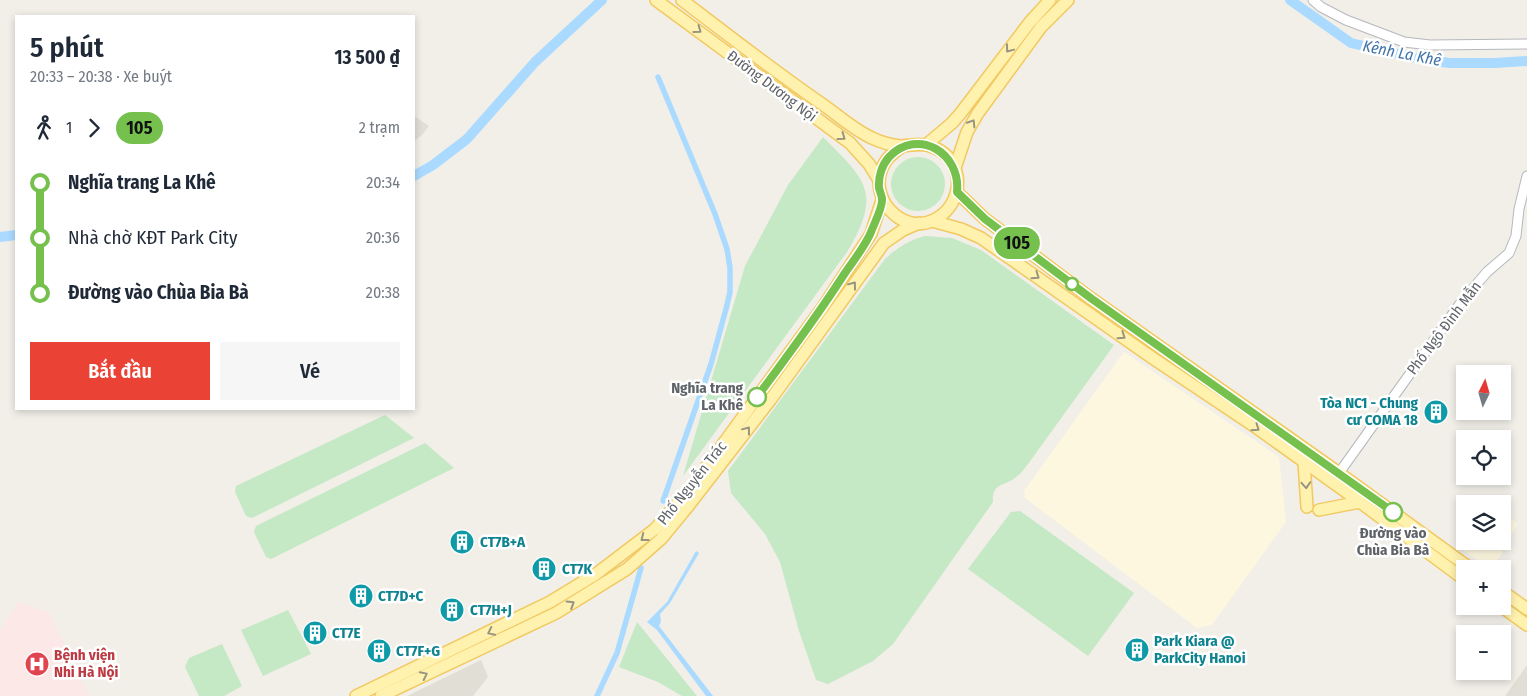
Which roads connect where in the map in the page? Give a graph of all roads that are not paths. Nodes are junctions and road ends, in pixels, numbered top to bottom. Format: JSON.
{"nodes":[{"id":1,"x":682,"y":0,"type":"edge"},
{"id":2,"x":1050,"y":0,"type":"edge"},
{"id":3,"x":1068,"y":0,"type":"edge"},
{"id":4,"x":1313,"y":0,"type":"edge"},
{"id":5,"x":657,"y":1,"type":"edge"},
{"id":6,"x":1527,"y":44,"type":"edge"},
{"id":7,"x":783,"y":77,"type":"junction"},
{"id":8,"x":776,"y":88,"type":"junction"},
{"id":9,"x":926,"y":145,"type":"junction"},
{"id":10,"x":903,"y":146,"type":"junction"},
{"id":11,"x":955,"y":168,"type":"junction"},
{"id":12,"x":1527,"y":176,"type":"edge"},
{"id":13,"x":879,"y":180,"type":"junction"},
{"id":14,"x":957,"y":192,"type":"junction"},
{"id":15,"x":882,"y":200,"type":"junction"},
{"id":16,"x":932,"y":221,"type":"junction"},
{"id":17,"x":919,"y":223,"type":"junction"},
{"id":18,"x":828,"y":310,"type":"junction"},
{"id":19,"x":1304,"y":462,"type":"junction"},
{"id":20,"x":1339,"y":473,"type":"junction"},
{"id":21,"x":1360,"y":502,"type":"junction"},
{"id":22,"x":1459,"y":560,"type":"edge"},
{"id":23,"x":1456,"y":573,"type":"edge"},
{"id":24,"x":1511,"y":597,"type":"edge"},
{"id":25,"x":1527,"y":609,"type":"edge"},
{"id":26,"x":1511,"y":613,"type":"edge"},
{"id":27,"x":1527,"y":625,"type":"edge"},
{"id":28,"x":403,"y":679,"type":"junction"},
{"id":29,"x":356,"y":696,"type":"edge"},
{"id":30,"x":380,"y":696,"type":"edge"}],
"edges":[{"from":1,"to":7,"type":"main road","name":"Đường Dương Nội"},
{"from":2,"to":9,"type":"main road","one_way":true},
{"from":11,"to":3,"type":"main road","one_way":true},
{"from":4,"to":6,"type":"street"},
{"from":5,"to":8,"type":"main road","name":"Đường Dương Nội","one_way":true},
{"from":7,"to":8,"type":"main road"},
{"from":7,"to":10,"type":"main road","name":"Đường Dương Nội"},
{"from":8,"to":13,"type":"main road","name":"Đường Dương Nội","one_way":true},
{"from":9,"to":10,"type":"main road"},
{"from":9,"to":11,"type":"main road"},
{"from":10,"to":13,"type":"main road"},
{"from":11,"to":14,"type":"main road"},
{"from":12,"to":20,"type":"street","name":"Phố Ngô Đình Mẫn"},
{"from":13,"to":15,"type":"main road"},
{"from":14,"to":16,"type":"main road"},
{"from":14,"to":20,"type":"main road"},
{"from":15,"to":17,"type":"main road"},
{"from":15,"to":18,"type":"main road","name":"Phố Nguyễn Trác"},
{"from":16,"to":17,"type":"main road"},
{"from":16,"to":19,"type":"main road","one_way":true},
{"from":18,"to":17,"type":"main road","name":"Phố Nguyễn Trác","one_way":true},
{"from":18,"to":28,"type":"main road","name":"Phố Nguyễn Trác"},
{"from":19,"to":21,"type":"main road"},
{"from":19,"to":21,"type":"main road","one_way":true},
{"from":20,"to":22,"type":"main road"},
{"from":21,"to":23,"type":"main road"},
{"from":24,"to":25,"type":"main road"},
{"from":26,"to":27,"type":"main road"},
{"from":28,"to":29,"type":"main road","name":"Phố Nguyễn Trác"},
{"from":28,"to":30,"type":"main road","name":"Phố Nguyễn Trác"}]}
